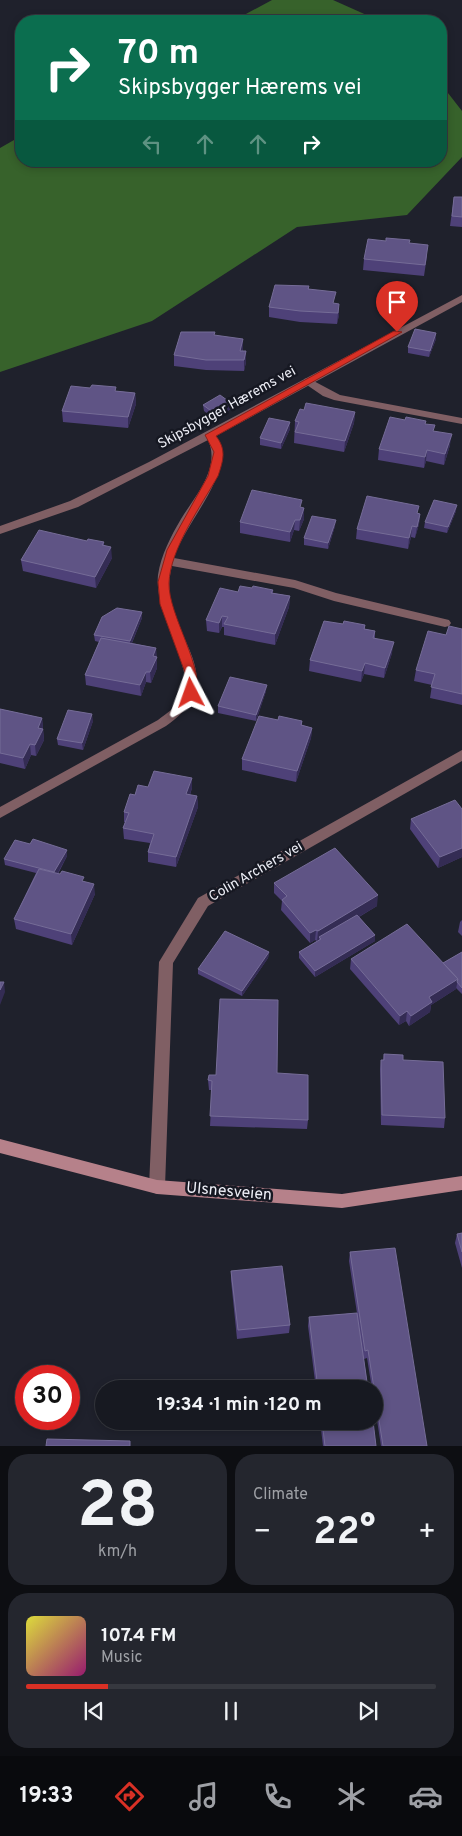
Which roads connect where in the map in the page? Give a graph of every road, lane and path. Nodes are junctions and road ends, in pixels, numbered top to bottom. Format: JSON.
{"nodes":[{"id":1,"x":462,"y":298,"type":"edge"},
{"id":2,"x":308,"y":381,"type":"junction"},
{"id":3,"x":462,"y":421,"type":"edge"},
{"id":4,"x":210,"y":435,"type":"junction"},
{"id":5,"x":0,"y":530,"type":"edge"},
{"id":6,"x":168,"y":561,"type":"junction"},
{"id":7,"x":445,"y":623,"type":"dead end"},
{"id":8,"x":462,"y":755,"type":"edge"},
{"id":9,"x":0,"y":813,"type":"edge"},
{"id":10,"x":0,"y":1146,"type":"edge"},
{"id":11,"x":462,"y":1183,"type":"edge"},
{"id":12,"x":157,"y":1187,"type":"junction"}],
"edges":[{"from":1,"to":2,"type":"street","name":"Skipsbygger Hærems vei"},
{"from":2,"to":3,"type":"street"},
{"from":2,"to":4,"type":"street","name":"Skipsbygger Hærems vei"},
{"from":4,"to":5,"type":"street","name":"Skipsbygger Hærems vei"},
{"from":4,"to":6,"type":"street"},
{"from":6,"to":7,"type":"street"},
{"from":6,"to":9,"type":"street"},
{"from":8,"to":12,"type":"street","name":"Colin Archers vei"},
{"from":10,"to":12,"type":"street","name":"Ulsnesveien"},
{"from":11,"to":12,"type":"street","name":"Ulsnesveien"}]}
